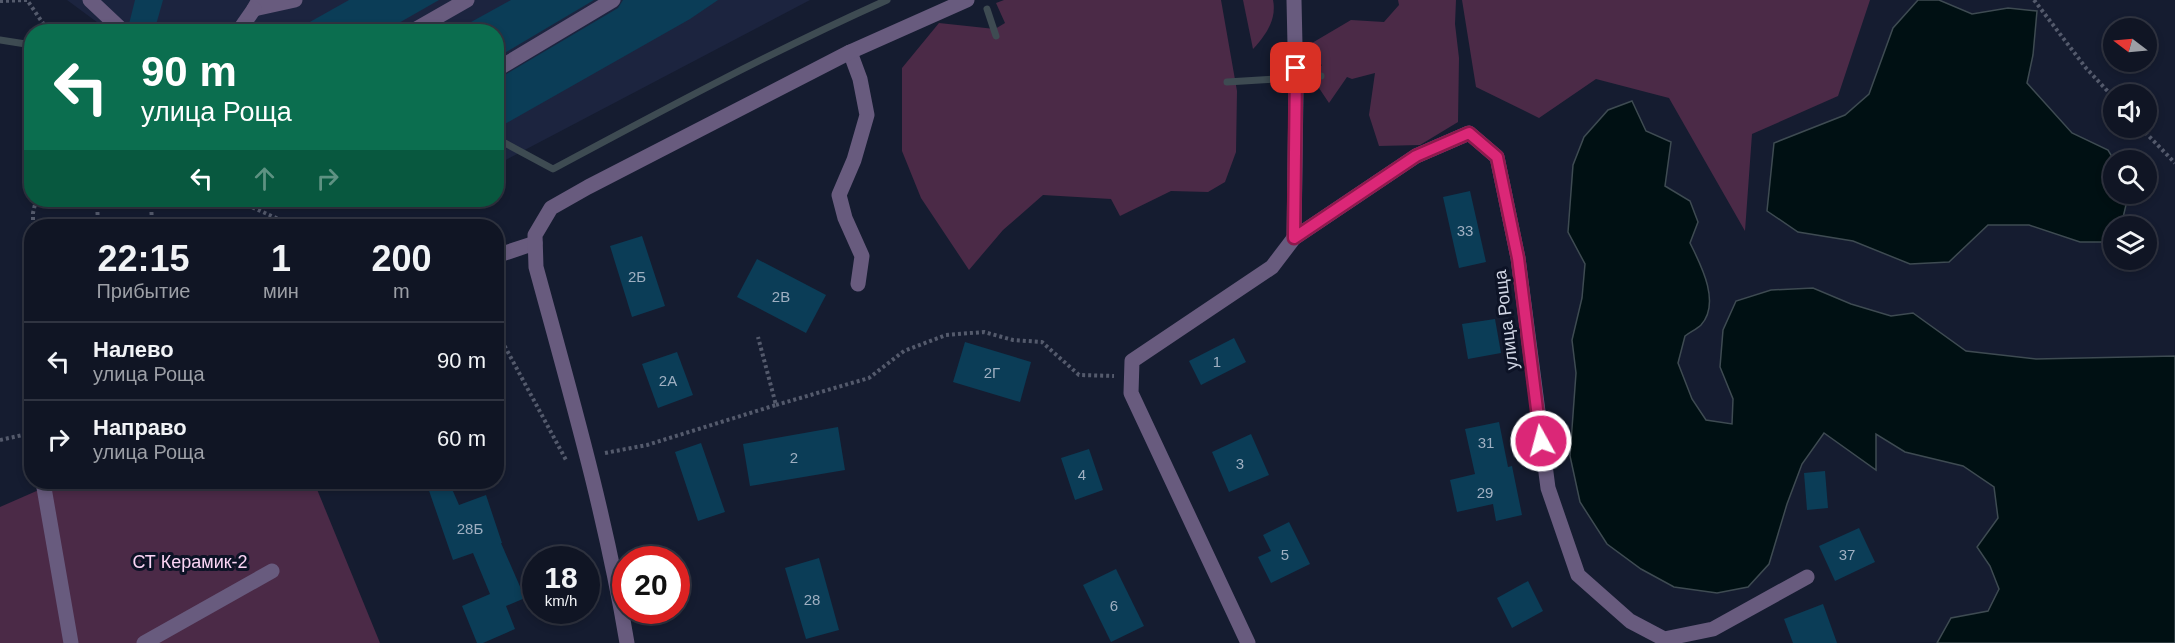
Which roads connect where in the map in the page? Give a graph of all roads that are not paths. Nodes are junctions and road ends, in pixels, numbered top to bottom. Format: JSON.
{"nodes":[{"id":1,"x":90,"y":0,"type":"edge"},
{"id":2,"x":295,"y":0,"type":"edge"},
{"id":3,"x":467,"y":0,"type":"edge"},
{"id":4,"x":613,"y":0,"type":"edge"},
{"id":5,"x":967,"y":0,"type":"edge"},
{"id":6,"x":1294,"y":0,"type":"edge"},
{"id":7,"x":256,"y":5,"type":"edge"},
{"id":8,"x":116,"y":24,"type":"edge"},
{"id":9,"x":243,"y":24,"type":"edge"},
{"id":10,"x":425,"y":24,"type":"edge"},
{"id":11,"x":850,"y":52,"type":"junction"},
{"id":12,"x":504,"y":65,"type":"edge"},
{"id":13,"x":1294,"y":238,"type":"junction"},
{"id":14,"x":535,"y":243,"type":"junction"},
{"id":15,"x":504,"y":253,"type":"edge"},
{"id":16,"x":858,"y":284,"type":"dead end"},
{"id":17,"x":44,"y":489,"type":"edge"},
{"id":18,"x":272,"y":571,"type":"dead end"},
{"id":19,"x":1807,"y":577,"type":"dead end"},
{"id":20,"x":1630,"y":621,"type":"junction"},
{"id":21,"x":71,"y":643,"type":"edge"},
{"id":22,"x":144,"y":643,"type":"edge"},
{"id":23,"x":627,"y":643,"type":"edge"},
{"id":24,"x":1248,"y":643,"type":"edge"},
{"id":25,"x":1650,"y":643,"type":"edge"}],
"edges":[{"from":1,"to":8,"type":"street"},
{"from":2,"to":7,"type":"street"},
{"from":3,"to":10,"type":"street"},
{"from":4,"to":12,"type":"street"},
{"from":5,"to":11,"type":"street"},
{"from":6,"to":13,"type":"street"},
{"from":7,"to":9,"type":"street"},
{"from":11,"to":14,"type":"street"},
{"from":11,"to":16,"type":"street"},
{"from":13,"to":20,"type":"street","name":"улица Роща"},
{"from":13,"to":24,"type":"street","name":"улица Роща"},
{"from":14,"to":15,"type":"street"},
{"from":14,"to":23,"type":"street"},
{"from":17,"to":21,"type":"street"},
{"from":18,"to":22,"type":"street"},
{"from":19,"to":20,"type":"street","name":"улица Роща"},
{"from":20,"to":25,"type":"street","name":"улица Роща"}]}
